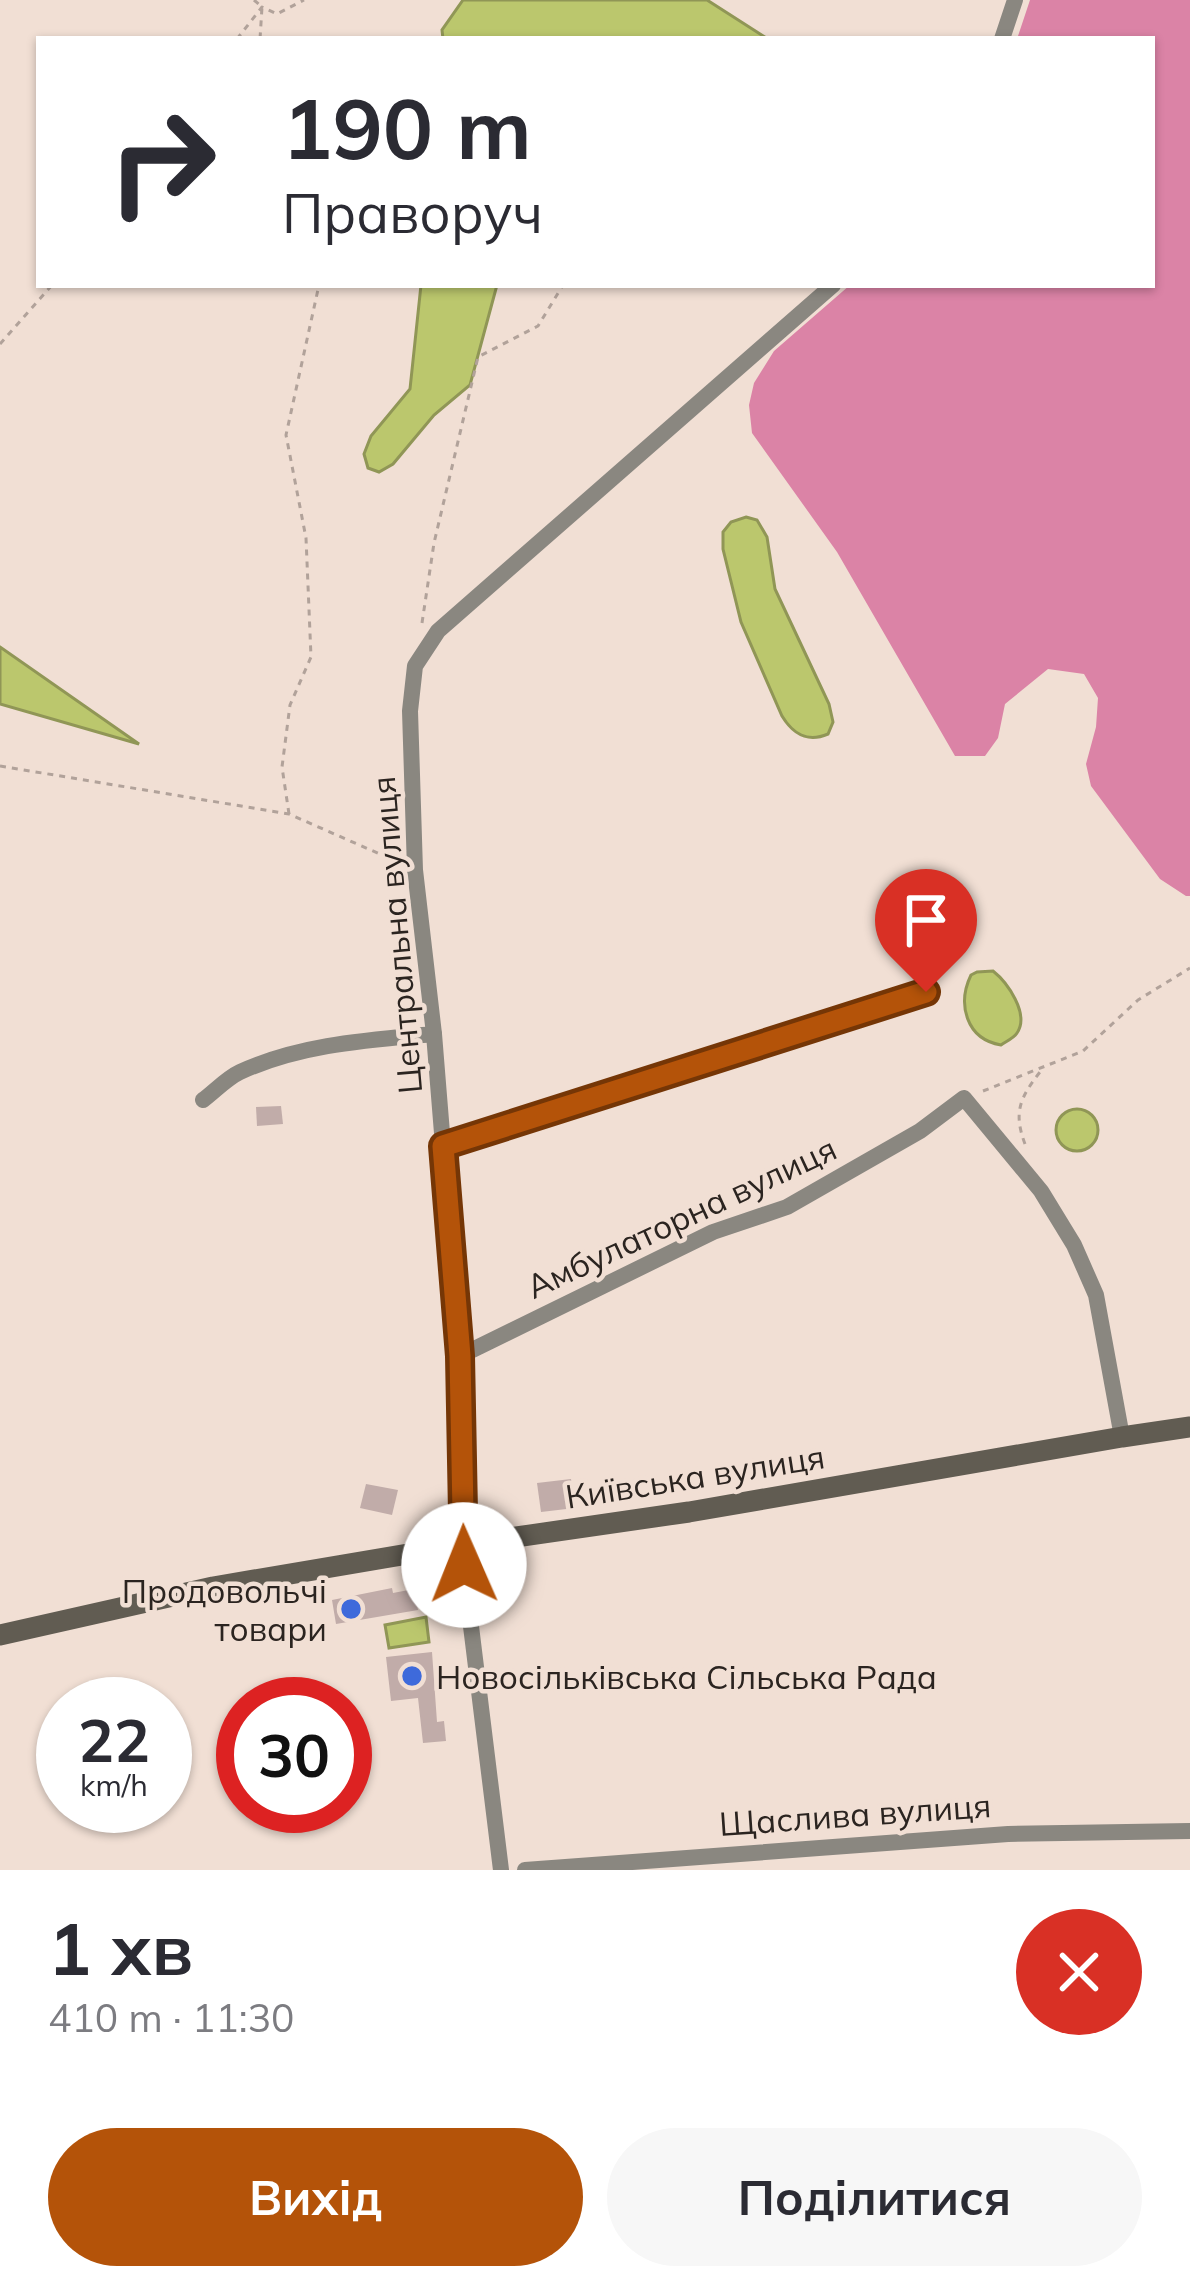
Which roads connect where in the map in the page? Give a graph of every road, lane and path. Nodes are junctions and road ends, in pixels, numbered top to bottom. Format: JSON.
{"nodes":[{"id":1,"x":254,"y":0,"type":"edge"},
{"id":2,"x":304,"y":0,"type":"edge"},
{"id":3,"x":1015,"y":0,"type":"edge"},
{"id":4,"x":262,"y":7,"type":"junction"},
{"id":5,"x":239,"y":36,"type":"edge"},
{"id":6,"x":260,"y":36,"type":"edge"},
{"id":7,"x":1002,"y":36,"type":"edge"},
{"id":8,"x":49,"y":288,"type":"edge"},
{"id":9,"x":318,"y":288,"type":"edge"},
{"id":10,"x":561,"y":288,"type":"edge"},
{"id":11,"x":830,"y":288,"type":"edge"},
{"id":12,"x":0,"y":344,"type":"edge"},
{"id":13,"x":422,"y":626,"type":"dead end"},
{"id":14,"x":0,"y":766,"type":"edge"},
{"id":15,"x":290,"y":814,"type":"junction"},
{"id":16,"x":415,"y":870,"type":"junction"},
{"id":17,"x":1190,"y":968,"type":"edge"},
{"id":18,"x":926,"y":992,"type":"dead end"},
{"id":19,"x":434,"y":1034,"type":"junction"},
{"id":20,"x":1044,"y":1067,"type":"junction"},
{"id":21,"x":964,"y":1098,"type":"junction"},
{"id":22,"x":203,"y":1100,"type":"dead end"},
{"id":23,"x":443,"y":1146,"type":"junction"},
{"id":24,"x":1025,"y":1147,"type":"dead end"},
{"id":25,"x":460,"y":1356,"type":"junction"},
{"id":26,"x":1190,"y":1427,"type":"edge"},
{"id":27,"x":1122,"y":1437,"type":"junction"},
{"id":28,"x":461,"y":1545,"type":"junction"},
{"id":29,"x":0,"y":1635,"type":"edge"},
{"id":30,"x":1190,"y":1832,"type":"edge"},
{"id":31,"x":501,"y":1870,"type":"edge"},
{"id":32,"x":525,"y":1870,"type":"edge"}],
"edges":[{"from":1,"to":4,"type":"path"},
{"from":2,"to":4,"type":"path"},
{"from":3,"to":7,"type":"street"},
{"from":4,"to":5,"type":"path"},
{"from":4,"to":6,"type":"path"},
{"from":8,"to":12,"type":"path"},
{"from":9,"to":15,"type":"path"},
{"from":10,"to":13,"type":"path"},
{"from":11,"to":16,"type":"street","name":"Центральна вулиця"},
{"from":14,"to":15,"type":"path"},
{"from":15,"to":16,"type":"path"},
{"from":16,"to":19,"type":"street","name":"Центральна вулиця"},
{"from":17,"to":20,"type":"path"},
{"from":18,"to":23,"type":"street"},
{"from":19,"to":22,"type":"street"},
{"from":19,"to":23,"type":"street","name":"Центральна вулиця"},
{"from":20,"to":21,"type":"path"},
{"from":20,"to":24,"type":"path"},
{"from":21,"to":25,"type":"street","name":"Амбулаторна вулиця"},
{"from":21,"to":27,"type":"street"},
{"from":23,"to":25,"type":"street","name":"Центральна вулиця"},
{"from":25,"to":28,"type":"street","name":"Центральна вулиця"},
{"from":26,"to":27,"type":"street","name":"Київська вулиця"},
{"from":27,"to":28,"type":"street","name":"Київська вулиця"},
{"from":28,"to":29,"type":"street","name":"Київська вулиця"},
{"from":28,"to":31,"type":"street","name":"Центральна вулиця"},
{"from":30,"to":32,"type":"street","name":"Щаслива вулиця"}]}
